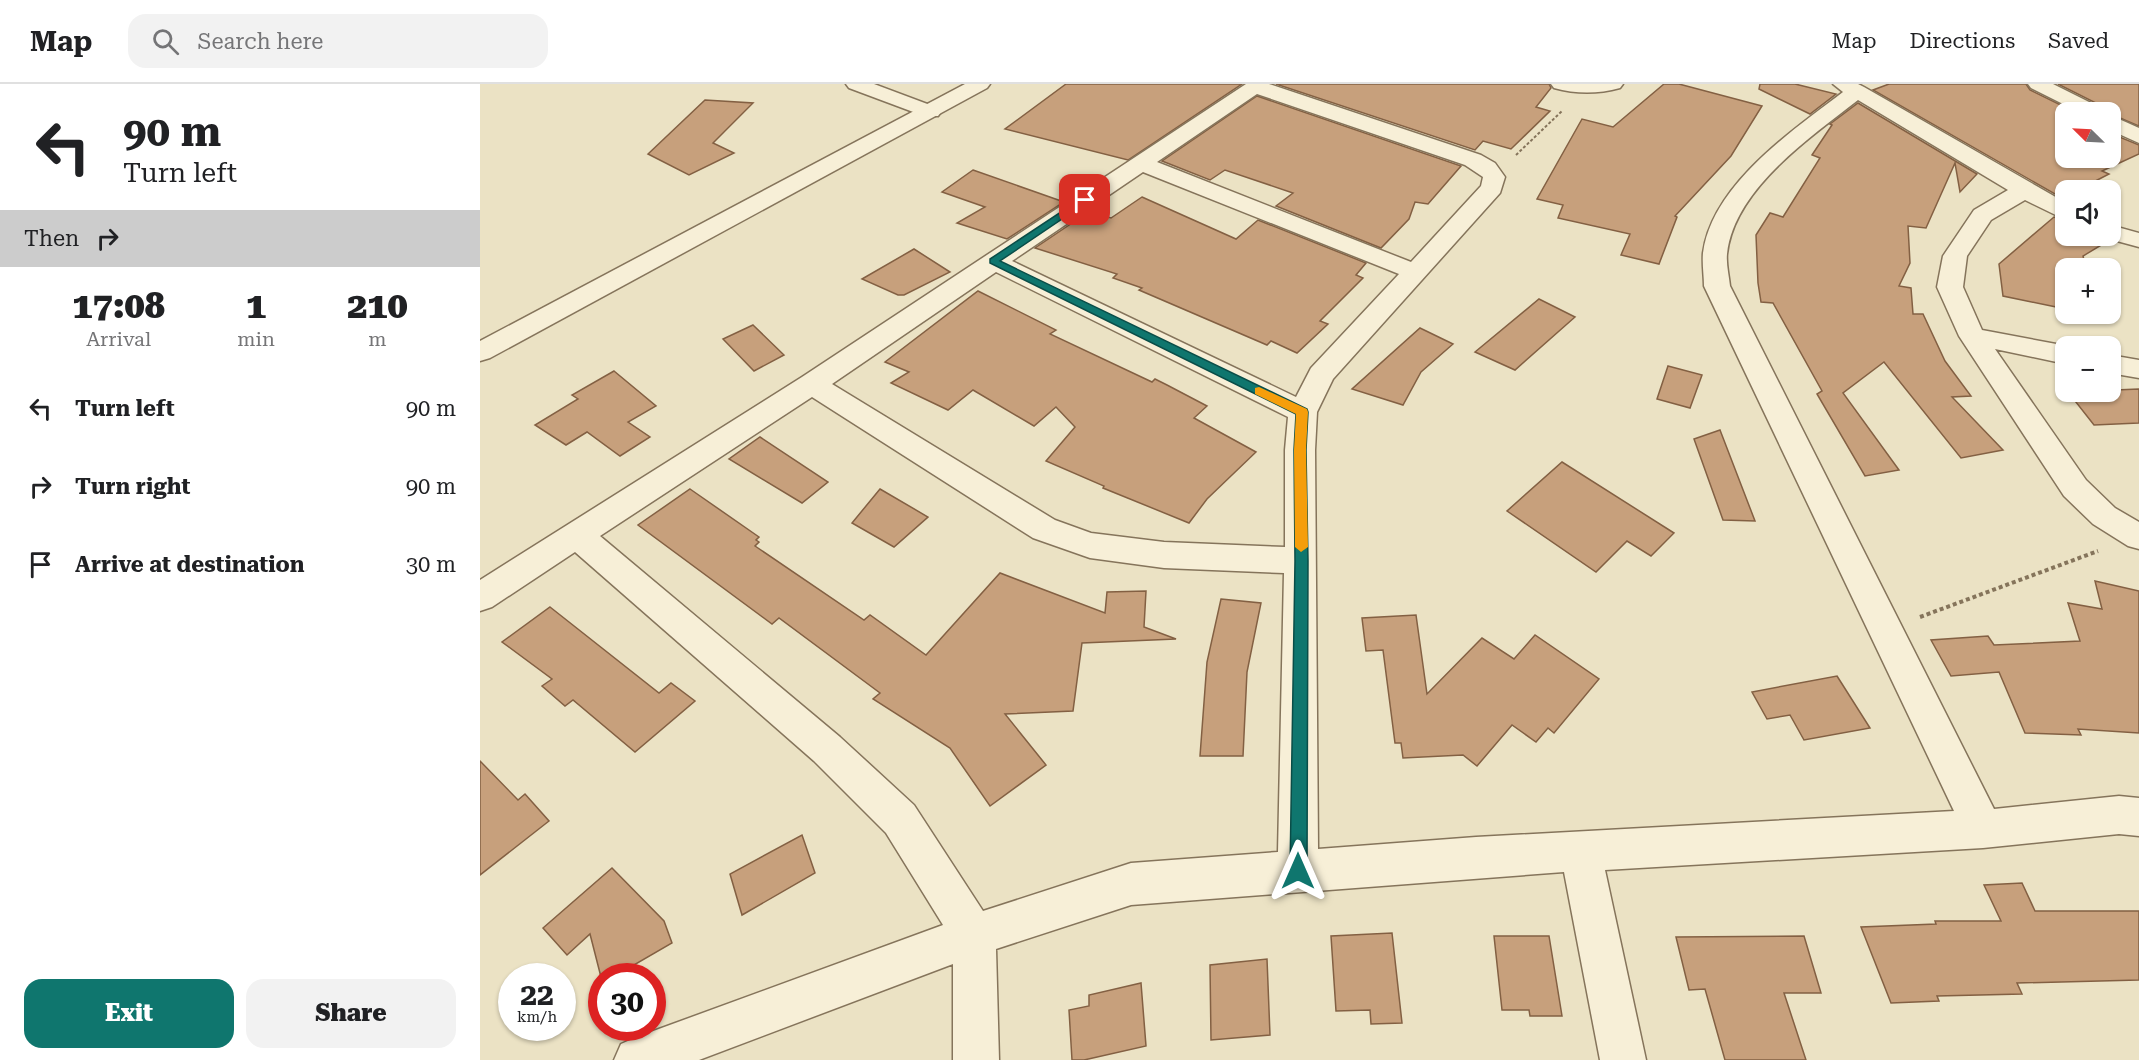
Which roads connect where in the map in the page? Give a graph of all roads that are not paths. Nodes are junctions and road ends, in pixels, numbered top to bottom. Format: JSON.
{"nodes":[{"id":1,"x":856,"y":84,"type":"edge"},
{"id":2,"x":980,"y":84,"type":"edge"},
{"id":3,"x":1561,"y":84,"type":"edge"},
{"id":4,"x":1613,"y":84,"type":"edge"},
{"id":5,"x":2038,"y":84,"type":"edge"},
{"id":6,"x":1257,"y":86,"type":"edge"},
{"id":7,"x":1850,"y":88,"type":"edge"},
{"id":8,"x":2074,"y":102,"type":"edge"},
{"id":9,"x":931,"y":112,"type":"junction"},
{"id":10,"x":2121,"y":127,"type":"edge"},
{"id":11,"x":2139,"y":137,"type":"edge"},
{"id":12,"x":1140,"y":163,"type":"junction"},
{"id":13,"x":2023,"y":191,"type":"junction"},
{"id":14,"x":2055,"y":207,"type":"edge"},
{"id":15,"x":2121,"y":235,"type":"edge"},
{"id":16,"x":2139,"y":240,"type":"edge"},
{"id":17,"x":993,"y":261,"type":"junction"},
{"id":18,"x":1415,"y":272,"type":"junction"},
{"id":19,"x":1972,"y":336,"type":"junction"},
{"id":20,"x":480,"y":352,"type":"edge"},
{"id":21,"x":2055,"y":352,"type":"edge"},
{"id":22,"x":2121,"y":366,"type":"edge"},
{"id":23,"x":2139,"y":369,"type":"edge"},
{"id":24,"x":813,"y":384,"type":"junction"},
{"id":25,"x":1302,"y":412,"type":"junction"},
{"id":26,"x":577,"y":535,"type":"junction"},
{"id":27,"x":2139,"y":537,"type":"edge"},
{"id":28,"x":1301,"y":561,"type":"junction"},
{"id":29,"x":480,"y":597,"type":"edge"},
{"id":30,"x":2139,"y":817,"type":"edge"},
{"id":31,"x":1983,"y":829,"type":"junction"},
{"id":32,"x":1581,"y":852,"type":"junction"},
{"id":33,"x":1298,"y":871,"type":"junction"},
{"id":34,"x":974,"y":935,"type":"junction"},
{"id":35,"x":638,"y":1060,"type":"edge"},
{"id":36,"x":976,"y":1060,"type":"edge"},
{"id":37,"x":1623,"y":1060,"type":"edge"}],
"edges":[{"from":1,"to":9,"type":"street"},
{"from":2,"to":9,"type":"street"},
{"from":3,"to":4,"type":"street"},
{"from":5,"to":8,"type":"street"},
{"from":6,"to":12,"type":"street"},
{"from":6,"to":18,"type":"street"},
{"from":7,"to":13,"type":"street"},
{"from":7,"to":31,"type":"street"},
{"from":9,"to":20,"type":"street"},
{"from":10,"to":11,"type":"street"},
{"from":12,"to":17,"type":"street"},
{"from":12,"to":18,"type":"street"},
{"from":13,"to":14,"type":"street"},
{"from":13,"to":19,"type":"street"},
{"from":15,"to":16,"type":"street"},
{"from":17,"to":24,"type":"street"},
{"from":17,"to":25,"type":"street"},
{"from":18,"to":25,"type":"street"},
{"from":19,"to":21,"type":"street"},
{"from":19,"to":27,"type":"street"},
{"from":22,"to":23,"type":"street"},
{"from":24,"to":26,"type":"street"},
{"from":24,"to":28,"type":"street"},
{"from":25,"to":28,"type":"street"},
{"from":26,"to":29,"type":"street"},
{"from":26,"to":34,"type":"street"},
{"from":28,"to":33,"type":"street"},
{"from":30,"to":31,"type":"street"},
{"from":31,"to":32,"type":"street"},
{"from":32,"to":33,"type":"street"},
{"from":32,"to":37,"type":"street"},
{"from":33,"to":34,"type":"street"},
{"from":34,"to":35,"type":"street"},
{"from":34,"to":36,"type":"street"}]}
